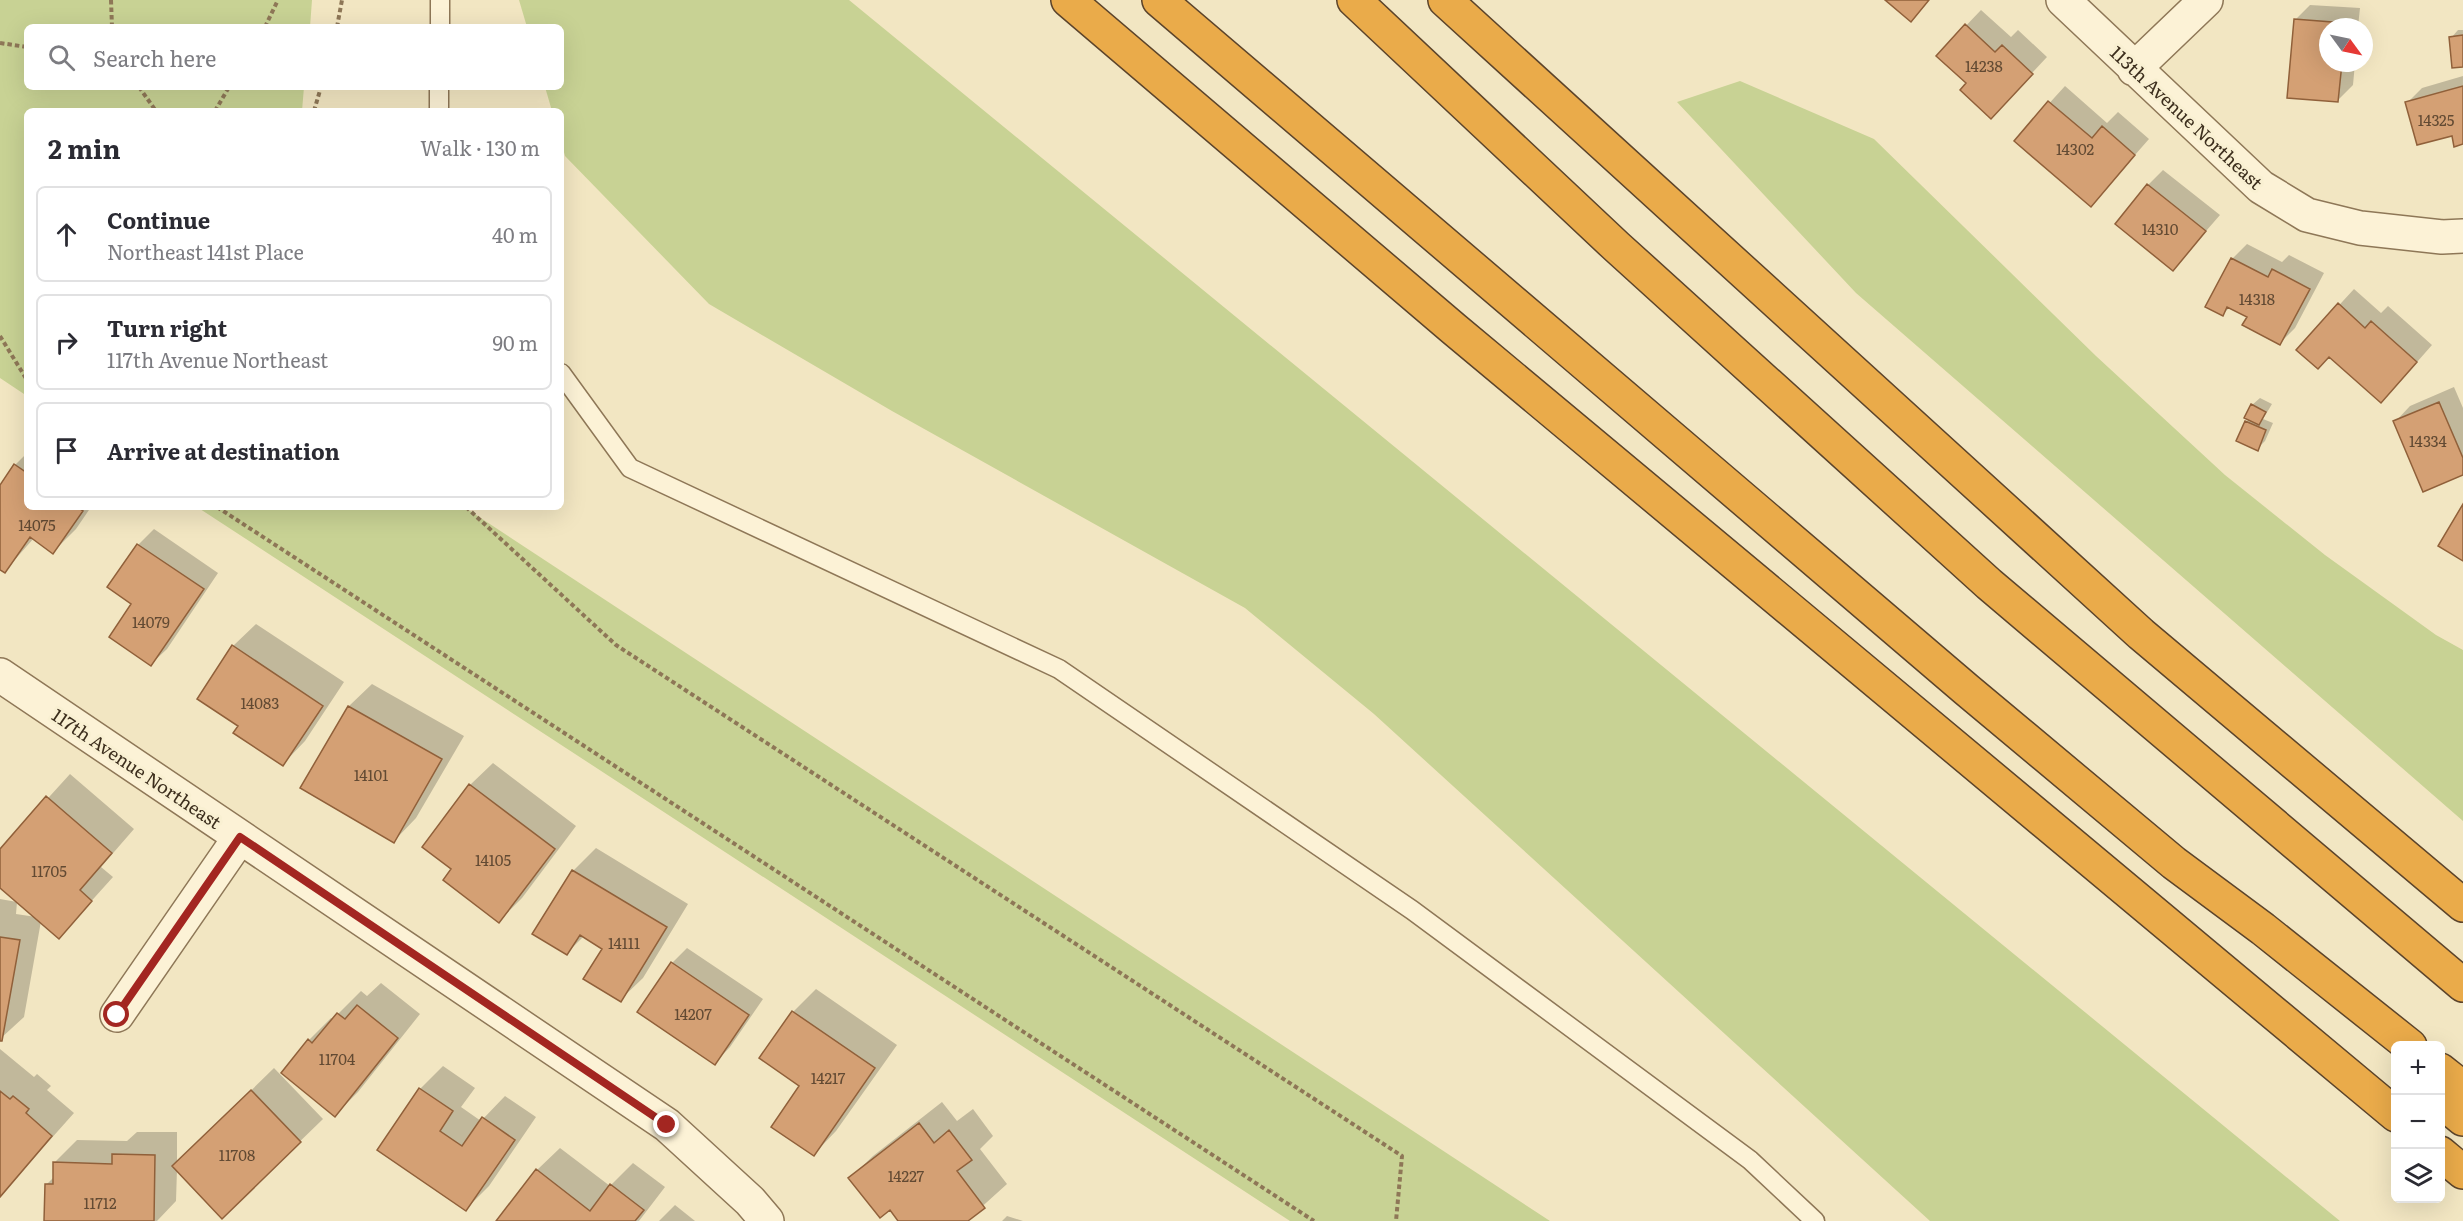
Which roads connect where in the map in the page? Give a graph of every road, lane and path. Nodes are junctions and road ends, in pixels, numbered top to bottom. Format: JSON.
{"nodes":[{"id":1,"x":111,"y":0,"type":"edge"},
{"id":2,"x":279,"y":0,"type":"edge"},
{"id":3,"x":342,"y":0,"type":"edge"},
{"id":4,"x":440,"y":0,"type":"edge"},
{"id":5,"x":1068,"y":0,"type":"edge"},
{"id":6,"x":1159,"y":0,"type":"edge"},
{"id":7,"x":1354,"y":0,"type":"edge"},
{"id":8,"x":1445,"y":0,"type":"edge"},
{"id":9,"x":2063,"y":0,"type":"edge"},
{"id":10,"x":2206,"y":0,"type":"edge"},
{"id":11,"x":112,"y":24,"type":"edge"},
{"id":12,"x":267,"y":24,"type":"edge"},
{"id":13,"x":338,"y":24,"type":"edge"},
{"id":14,"x":440,"y":24,"type":"edge"},
{"id":15,"x":0,"y":43,"type":"edge"},
{"id":16,"x":24,"y":47,"type":"edge"},
{"id":17,"x":2134,"y":69,"type":"junction"},
{"id":18,"x":141,"y":90,"type":"edge"},
{"id":19,"x":227,"y":90,"type":"edge"},
{"id":20,"x":320,"y":90,"type":"edge"},
{"id":21,"x":439,"y":90,"type":"edge"},
{"id":22,"x":154,"y":108,"type":"edge"},
{"id":23,"x":217,"y":108,"type":"edge"},
{"id":24,"x":315,"y":108,"type":"edge"},
{"id":25,"x":439,"y":108,"type":"edge"},
{"id":26,"x":2463,"y":236,"type":"edge"},
{"id":27,"x":0,"y":336,"type":"edge"},
{"id":28,"x":24,"y":375,"type":"edge"},
{"id":29,"x":564,"y":378,"type":"edge"},
{"id":30,"x":222,"y":510,"type":"edge"},
{"id":31,"x":469,"y":510,"type":"edge"},
{"id":32,"x":0,"y":675,"type":"edge"},
{"id":33,"x":240,"y":837,"type":"junction"},
{"id":34,"x":2463,"y":905,"type":"edge"},
{"id":35,"x":2263,"y":929,"type":"junction"},
{"id":36,"x":2463,"y":986,"type":"edge"},
{"id":37,"x":117,"y":1015,"type":"dead end"},
{"id":38,"x":2404,"y":1041,"type":"edge"},
{"id":39,"x":2391,"y":1059,"type":"edge"},
{"id":40,"x":2445,"y":1074,"type":"edge"},
{"id":41,"x":2463,"y":1088,"type":"edge"},
{"id":42,"x":2445,"y":1104,"type":"edge"},
{"id":43,"x":2391,"y":1111,"type":"edge"},
{"id":44,"x":2463,"y":1119,"type":"edge"},
{"id":45,"x":2445,"y":1157,"type":"edge"},
{"id":46,"x":2463,"y":1172,"type":"edge"},
{"id":47,"x":768,"y":1221,"type":"edge"},
{"id":48,"x":1314,"y":1221,"type":"edge"},
{"id":49,"x":1396,"y":1221,"type":"edge"},
{"id":50,"x":1815,"y":1221,"type":"edge"}],
"edges":[{"from":1,"to":11,"type":"path"},
{"from":2,"to":12,"type":"path"},
{"from":3,"to":13,"type":"path"},
{"from":4,"to":14,"type":"lane"},
{"from":5,"to":43,"type":"highway"},
{"from":6,"to":35,"type":"highway"},
{"from":7,"to":36,"type":"highway"},
{"from":8,"to":34,"type":"highway"},
{"from":9,"to":17,"type":"street","name":"113th Avenue Northeast"},
{"from":10,"to":17,"type":"street"},
{"from":15,"to":16,"type":"path"},
{"from":17,"to":26,"type":"street","name":"113th Avenue Northeast"},
{"from":18,"to":22,"type":"path"},
{"from":19,"to":23,"type":"path"},
{"from":20,"to":24,"type":"path"},
{"from":21,"to":25,"type":"lane"},
{"from":27,"to":28,"type":"path"},
{"from":29,"to":50,"type":"lane"},
{"from":30,"to":48,"type":"path"},
{"from":31,"to":49,"type":"path"},
{"from":32,"to":33,"type":"street","name":"117th Avenue Northeast"},
{"from":33,"to":37,"type":"street"},
{"from":33,"to":47,"type":"street","name":"117th Avenue Northeast"},
{"from":35,"to":38,"type":"highway"},
{"from":35,"to":39,"type":"highway"},
{"from":40,"to":41,"type":"highway"},
{"from":42,"to":44,"type":"highway"},
{"from":45,"to":46,"type":"highway"}]}
